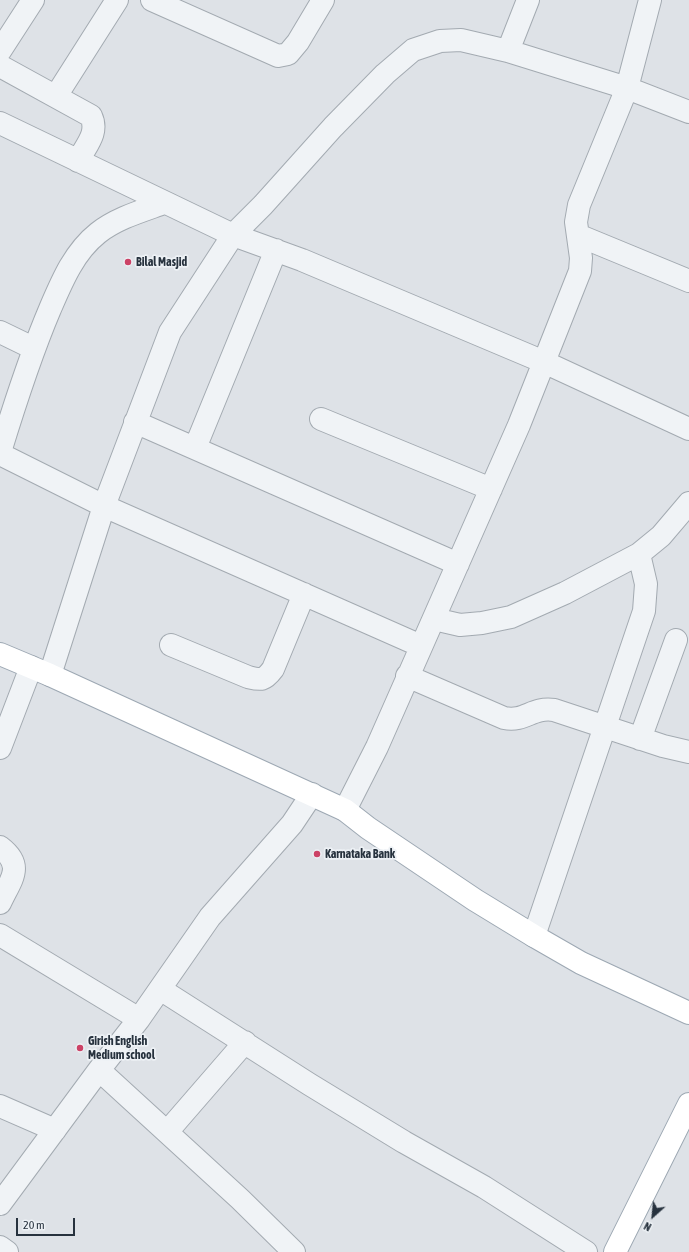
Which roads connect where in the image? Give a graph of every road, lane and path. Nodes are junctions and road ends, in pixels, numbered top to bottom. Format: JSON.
{"nodes":[{"id":1,"x":33,"y":0,"type":"edge"},
{"id":2,"x":118,"y":0,"type":"edge"},
{"id":3,"x":152,"y":0,"type":"edge"},
{"id":4,"x":323,"y":0,"type":"edge"},
{"id":5,"x":528,"y":0,"type":"edge"},
{"id":6,"x":650,"y":0,"type":"edge"},
{"id":7,"x":0,"y":51,"type":"edge"},
{"id":8,"x":508,"y":51,"type":"junction"},
{"id":9,"x":0,"y":66,"type":"edge"},
{"id":10,"x":627,"y":88,"type":"junction"},
{"id":11,"x":56,"y":96,"type":"junction"},
{"id":12,"x":689,"y":112,"type":"edge"},
{"id":13,"x":0,"y":123,"type":"edge"},
{"id":14,"x":78,"y":161,"type":"junction"},
{"id":15,"x":164,"y":203,"type":"junction"},
{"id":16,"x":233,"y":235,"type":"junction"},
{"id":17,"x":580,"y":236,"type":"junction"},
{"id":18,"x":276,"y":250,"type":"junction"},
{"id":19,"x":689,"y":281,"type":"edge"},
{"id":20,"x":0,"y":332,"type":"edge"},
{"id":21,"x":34,"y":348,"type":"junction"},
{"id":22,"x":544,"y":362,"type":"junction"},
{"id":23,"x":321,"y":419,"type":"dead end"},
{"id":24,"x":135,"y":422,"type":"junction"},
{"id":25,"x":689,"y":429,"type":"edge"},
{"id":26,"x":195,"y":448,"type":"junction"},
{"id":27,"x":0,"y":453,"type":"edge"},
{"id":28,"x":490,"y":489,"type":"junction"},
{"id":29,"x":689,"y":503,"type":"edge"},
{"id":30,"x":104,"y":506,"type":"junction"},
{"id":31,"x":639,"y":554,"type":"junction"},
{"id":32,"x":458,"y":564,"type":"junction"},
{"id":33,"x":304,"y":594,"type":"junction"},
{"id":34,"x":434,"y":619,"type":"junction"},
{"id":35,"x":676,"y":640,"type":"dead end"},
{"id":36,"x":171,"y":645,"type":"dead end"},
{"id":37,"x":421,"y":646,"type":"junction"},
{"id":38,"x":0,"y":654,"type":"edge"},
{"id":39,"x":41,"y":671,"type":"junction"},
{"id":40,"x":408,"y":676,"type":"junction"},
{"id":41,"x":605,"y":728,"type":"junction"},
{"id":42,"x":640,"y":739,"type":"junction"},
{"id":43,"x":0,"y":748,"type":"edge"},
{"id":44,"x":689,"y":752,"type":"edge"},
{"id":45,"x":312,"y":794,"type":"junction"},
{"id":46,"x":345,"y":810,"type":"junction"},
{"id":47,"x":0,"y":846,"type":"edge"},
{"id":48,"x":0,"y":903,"type":"edge"},
{"id":49,"x":0,"y":935,"type":"edge"},
{"id":50,"x":534,"y":936,"type":"junction"},
{"id":51,"x":160,"y":989,"type":"junction"},
{"id":52,"x":689,"y":1013,"type":"edge"},
{"id":53,"x":139,"y":1019,"type":"junction"},
{"id":54,"x":245,"y":1042,"type":"junction"},
{"id":55,"x":99,"y":1070,"type":"junction"},
{"id":56,"x":689,"y":1104,"type":"edge"},
{"id":57,"x":0,"y":1106,"type":"edge"},
{"id":58,"x":55,"y":1130,"type":"junction"},
{"id":59,"x":167,"y":1132,"type":"junction"},
{"id":60,"x":0,"y":1204,"type":"edge"},
{"id":61,"x":0,"y":1247,"type":"edge"},
{"id":62,"x":7,"y":1252,"type":"edge"},
{"id":63,"x":294,"y":1252,"type":"edge"},
{"id":64,"x":586,"y":1252,"type":"edge"},
{"id":65,"x":615,"y":1252,"type":"edge"}],
"edges":[{"from":1,"to":7,"type":"street"},
{"from":2,"to":11,"type":"street"},
{"from":3,"to":4,"type":"street"},
{"from":5,"to":8,"type":"street"},
{"from":6,"to":10,"type":"street"},
{"from":8,"to":10,"type":"street"},
{"from":8,"to":16,"type":"street"},
{"from":9,"to":11,"type":"street"},
{"from":10,"to":12,"type":"street"},
{"from":10,"to":17,"type":"street"},
{"from":11,"to":14,"type":"street"},
{"from":13,"to":14,"type":"street"},
{"from":14,"to":15,"type":"street"},
{"from":15,"to":16,"type":"street"},
{"from":15,"to":21,"type":"street"},
{"from":16,"to":18,"type":"street"},
{"from":16,"to":24,"type":"street"},
{"from":17,"to":19,"type":"street"},
{"from":17,"to":22,"type":"street"},
{"from":18,"to":22,"type":"street"},
{"from":18,"to":26,"type":"street"},
{"from":20,"to":21,"type":"street"},
{"from":21,"to":27,"type":"street"},
{"from":22,"to":25,"type":"street"},
{"from":22,"to":28,"type":"street"},
{"from":23,"to":28,"type":"street"},
{"from":24,"to":26,"type":"street"},
{"from":24,"to":30,"type":"street"},
{"from":26,"to":32,"type":"street"},
{"from":27,"to":30,"type":"street"},
{"from":28,"to":32,"type":"street"},
{"from":29,"to":31,"type":"street"},
{"from":30,"to":33,"type":"street"},
{"from":30,"to":39,"type":"street"},
{"from":31,"to":34,"type":"street"},
{"from":31,"to":41,"type":"street"},
{"from":32,"to":34,"type":"street"},
{"from":33,"to":36,"type":"street"},
{"from":33,"to":37,"type":"street"},
{"from":34,"to":37,"type":"street"},
{"from":35,"to":42,"type":"street"},
{"from":37,"to":40,"type":"street"},
{"from":38,"to":39,"type":"main road"},
{"from":39,"to":43,"type":"street"},
{"from":39,"to":45,"type":"main road"},
{"from":40,"to":41,"type":"street"},
{"from":40,"to":46,"type":"street"},
{"from":41,"to":42,"type":"street"},
{"from":41,"to":50,"type":"street"},
{"from":42,"to":44,"type":"street"},
{"from":45,"to":46,"type":"main road"},
{"from":45,"to":51,"type":"street"},
{"from":46,"to":50,"type":"main road"},
{"from":47,"to":48,"type":"street"},
{"from":49,"to":53,"type":"street"},
{"from":50,"to":52,"type":"main road"},
{"from":51,"to":53,"type":"street"},
{"from":51,"to":54,"type":"street"},
{"from":53,"to":55,"type":"street"},
{"from":54,"to":59,"type":"street"},
{"from":54,"to":64,"type":"street"},
{"from":55,"to":58,"type":"street"},
{"from":55,"to":59,"type":"street"},
{"from":56,"to":65,"type":"main road"},
{"from":57,"to":58,"type":"street"},
{"from":58,"to":60,"type":"street"},
{"from":59,"to":63,"type":"street"},
{"from":61,"to":62,"type":"street"}]}
